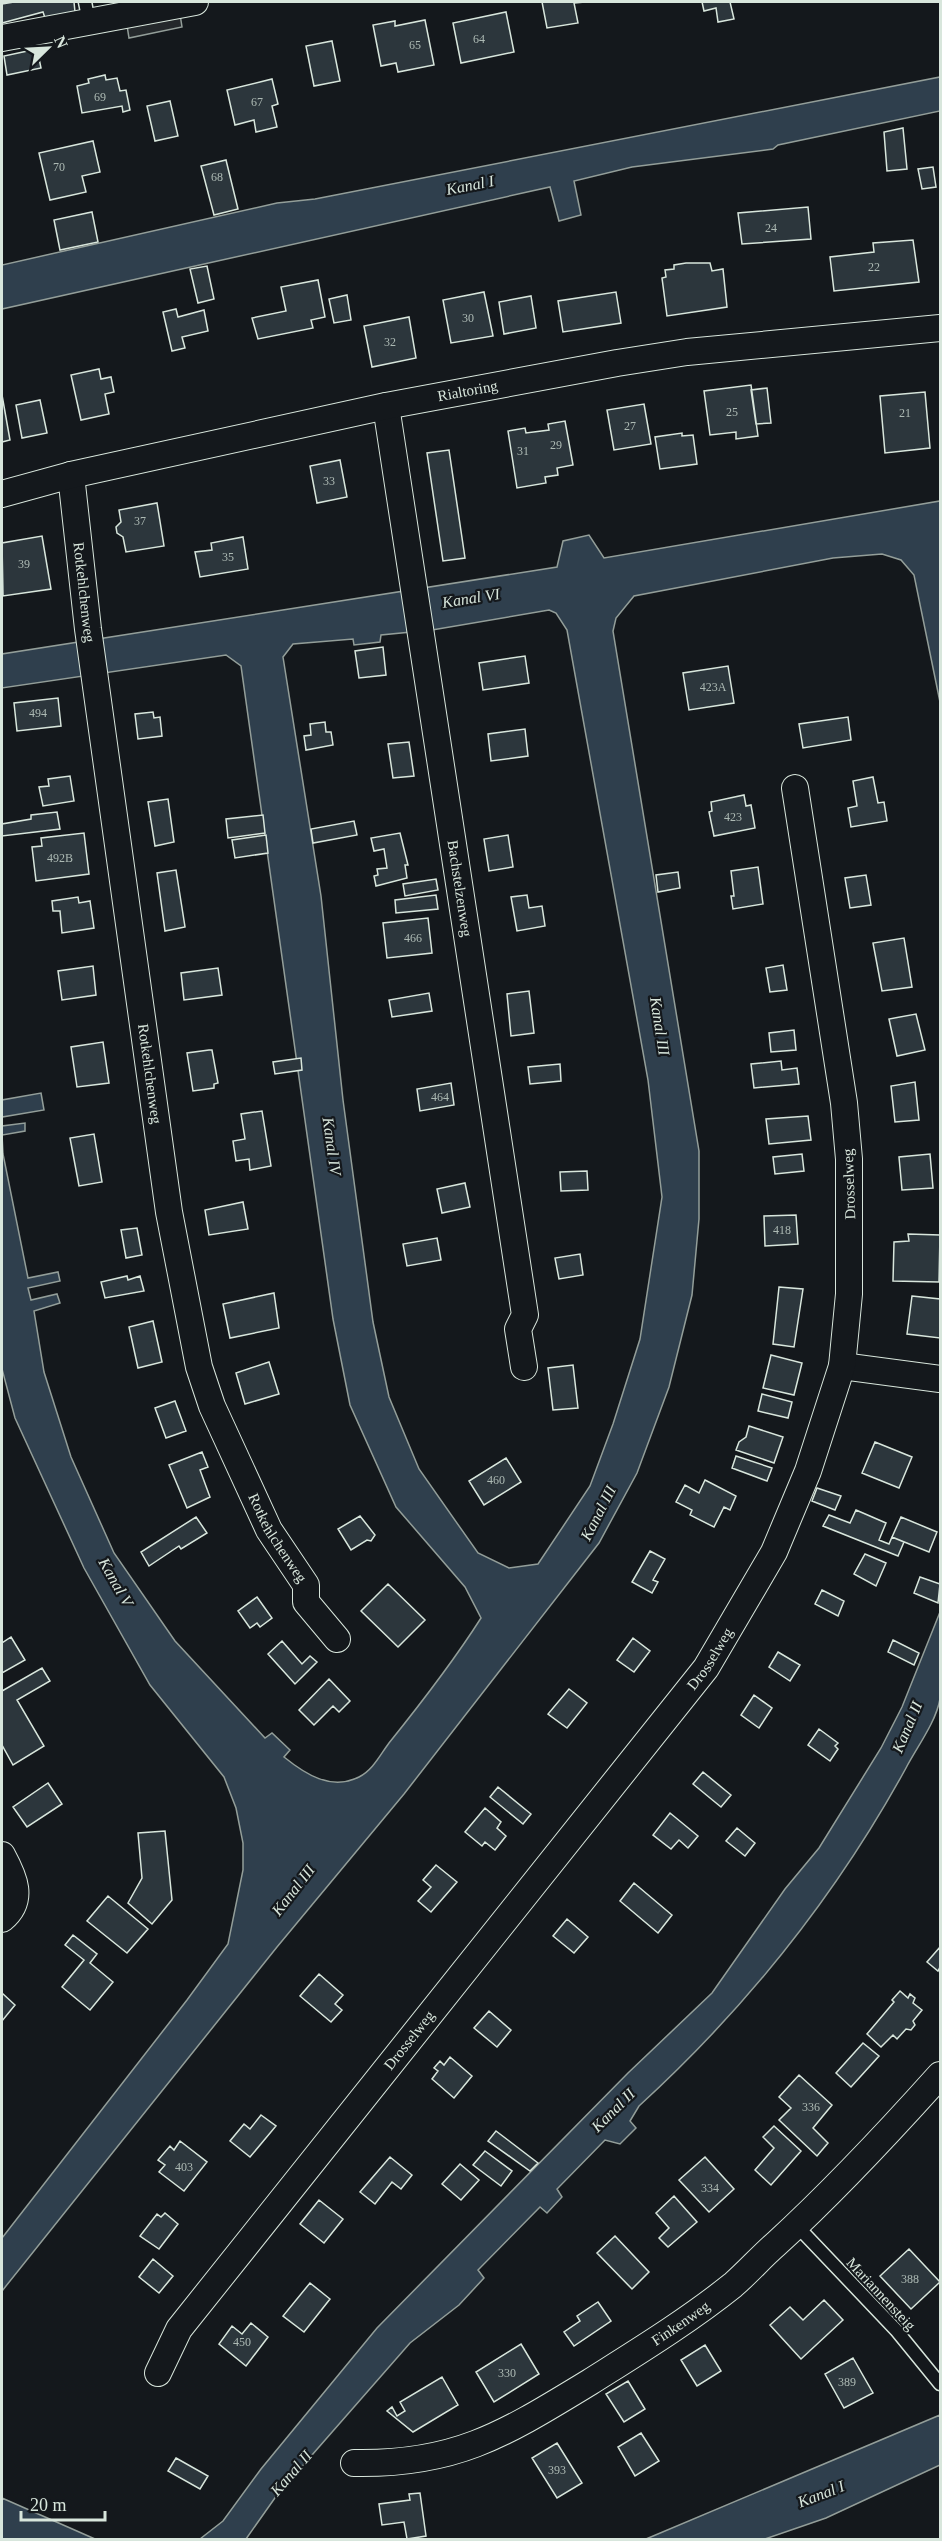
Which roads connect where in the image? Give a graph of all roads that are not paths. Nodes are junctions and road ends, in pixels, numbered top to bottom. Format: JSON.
{"nodes":[{"id":1,"x":195,"y":2,"type":"edge"},
{"id":2,"x":87,"y":12,"type":"edge"},
{"id":3,"x":2,"y":38,"type":"edge"},
{"id":4,"x":940,"y":328,"type":"edge"},
{"id":5,"x":386,"y":406,"type":"junction"},
{"id":6,"x":71,"y":475,"type":"junction"},
{"id":7,"x":2,"y":494,"type":"edge"},
{"id":8,"x":795,"y":788,"type":"dead end"},
{"id":9,"x":842,"y":1366,"type":"junction"},
{"id":10,"x":524,"y":1367,"type":"dead end"},
{"id":11,"x":940,"y":1379,"type":"edge"},
{"id":12,"x":337,"y":1639,"type":"dead end"},
{"id":13,"x":2,"y":1855,"type":"edge"},
{"id":14,"x":2,"y":1919,"type":"edge"},
{"id":15,"x":940,"y":2075,"type":"edge"},
{"id":16,"x":797,"y":2226,"type":"junction"},
{"id":17,"x":158,"y":2373,"type":"dead end"},
{"id":18,"x":940,"y":2384,"type":"edge"},
{"id":19,"x":354,"y":2463,"type":"dead end"}],
"edges":[{"from":1,"to":2,"type":"street"},
{"from":2,"to":3,"type":"street"},
{"from":4,"to":5,"type":"street","name":"Rialtoring"},
{"from":5,"to":6,"type":"street","name":"Rialtoring"},
{"from":5,"to":10,"type":"street","name":"Bachstelzenweg"},
{"from":6,"to":7,"type":"street","name":"Rialtoring"},
{"from":6,"to":12,"type":"street","name":"Rotkehlchenweg"},
{"from":8,"to":9,"type":"street","name":"Drosselweg"},
{"from":9,"to":11,"type":"street"},
{"from":9,"to":17,"type":"street","name":"Drosselweg"},
{"from":13,"to":14,"type":"street"},
{"from":15,"to":16,"type":"street","name":"Finkenweg"},
{"from":16,"to":18,"type":"lane","name":"Mariannensteig"},
{"from":16,"to":19,"type":"street","name":"Finkenweg"}]}
